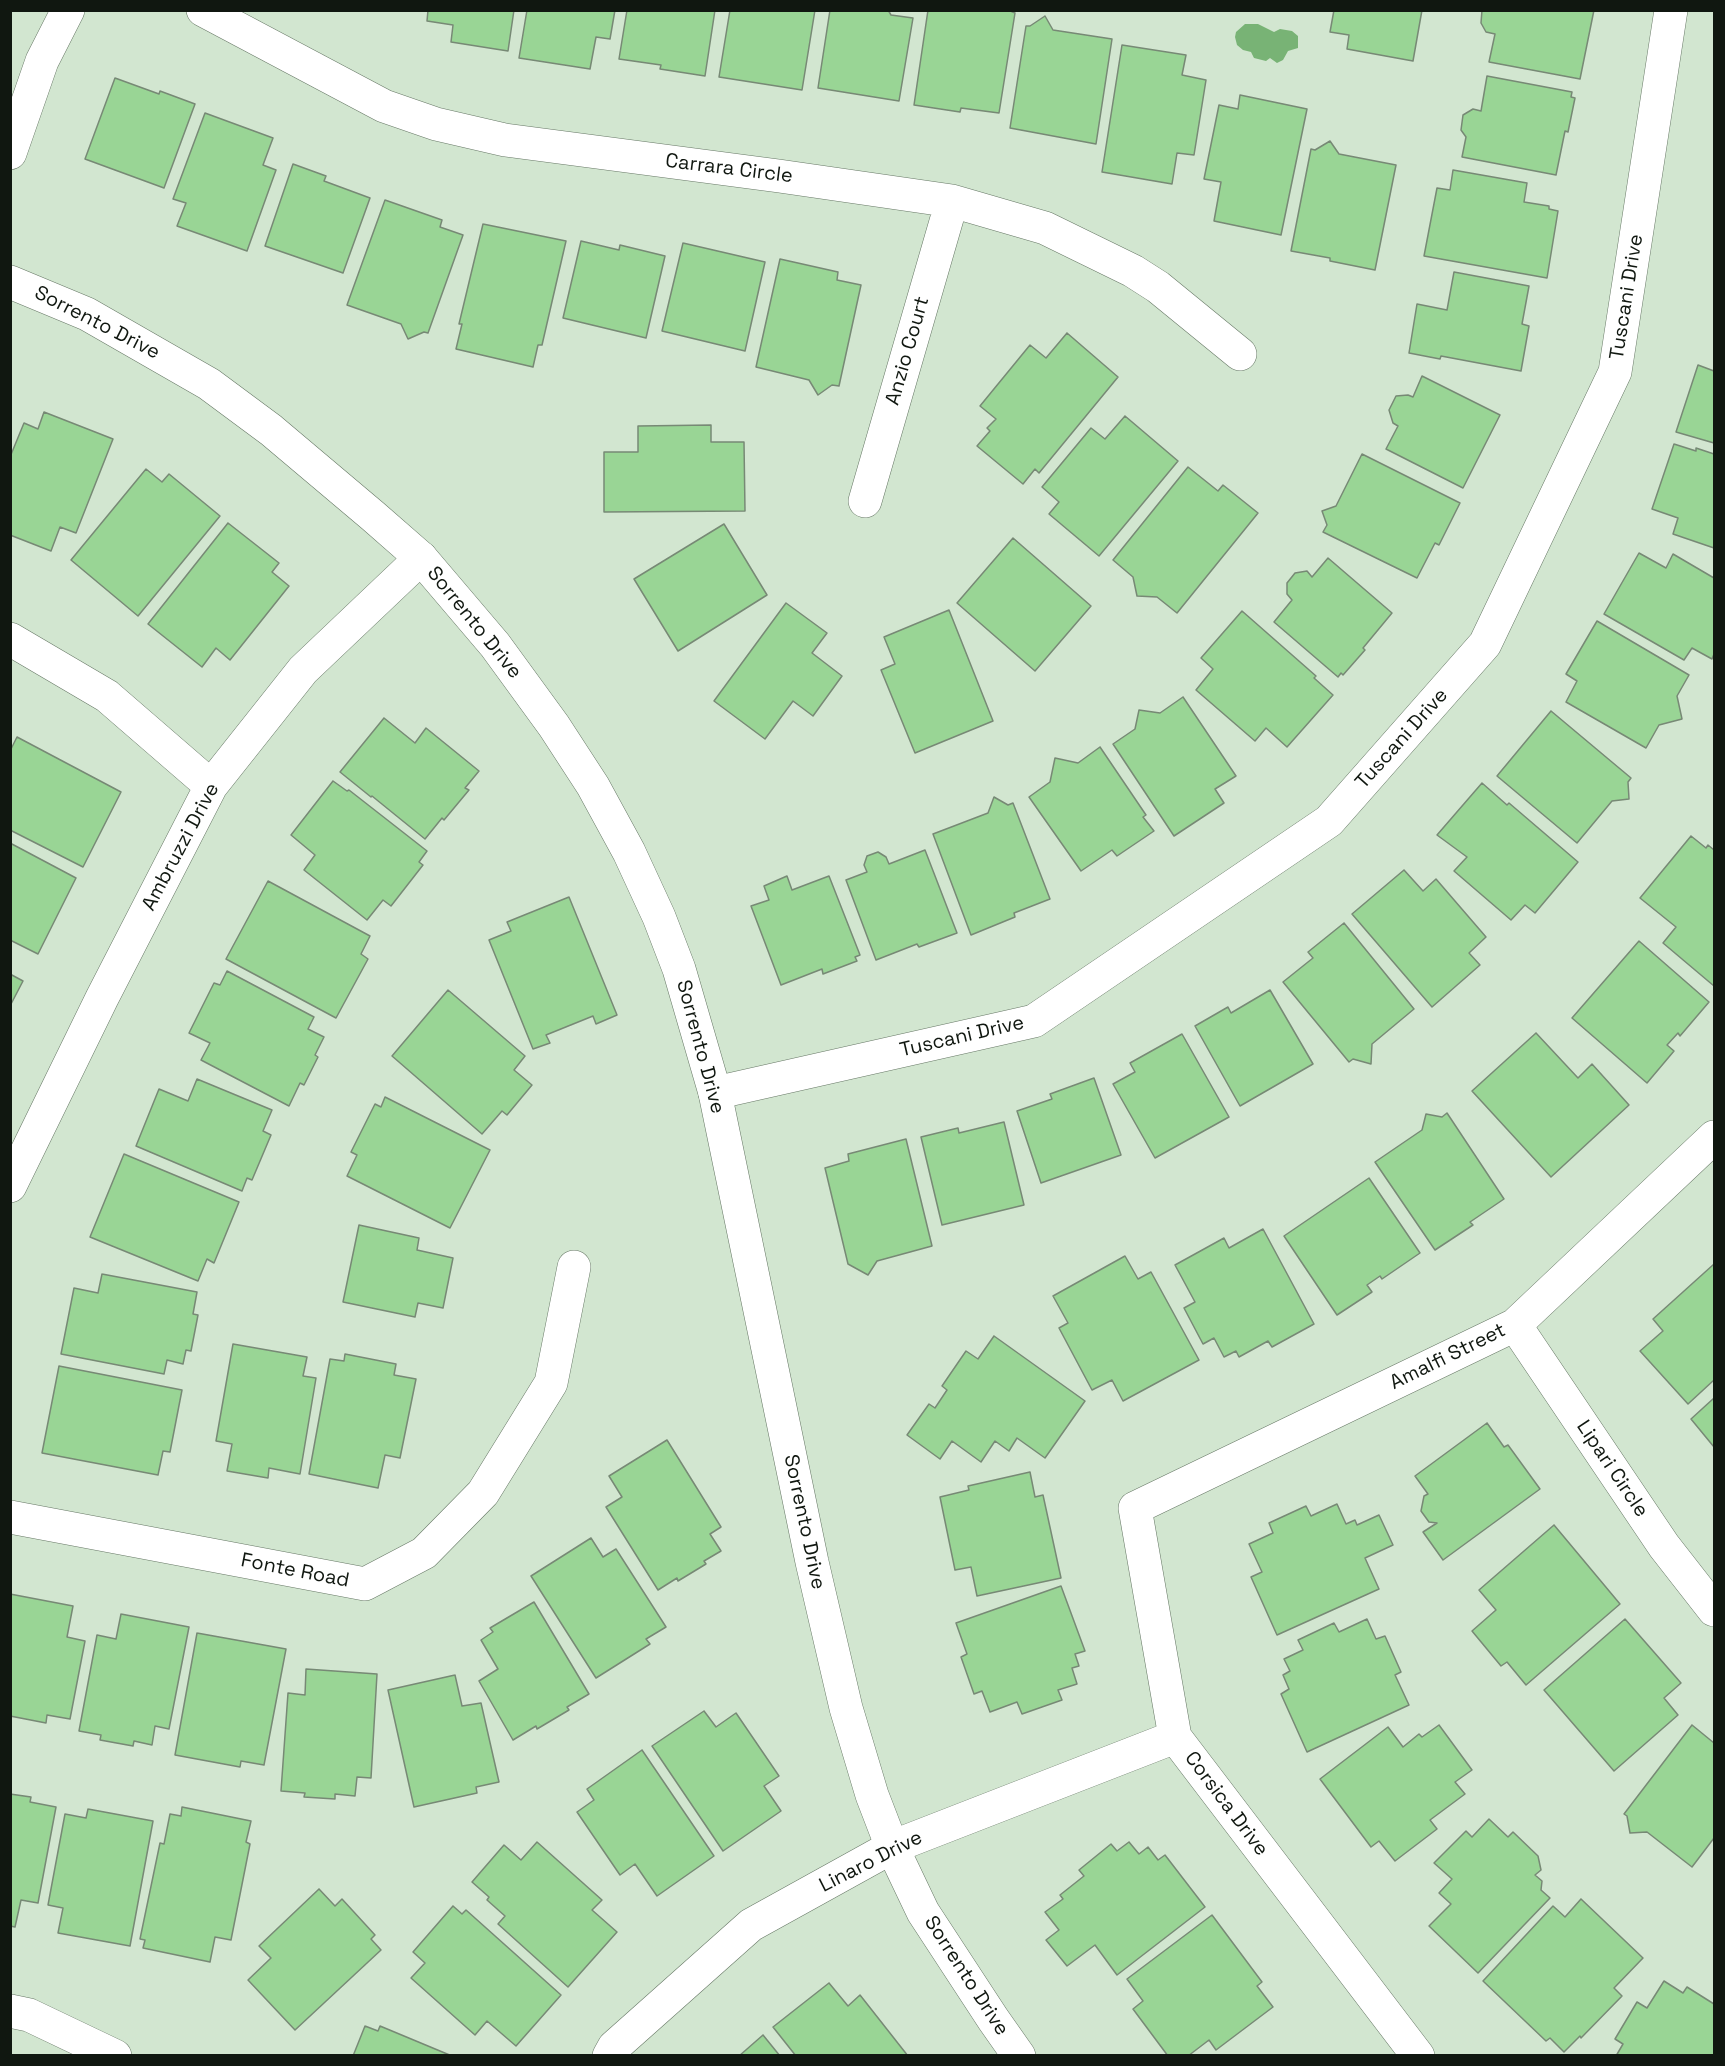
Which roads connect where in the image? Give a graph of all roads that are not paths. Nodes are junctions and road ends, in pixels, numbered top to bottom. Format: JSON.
{"nodes":[{"id":1,"x":68,"y":10,"type":"edge"},
{"id":2,"x":203,"y":10,"type":"edge"},
{"id":3,"x":1671,"y":10,"type":"edge"},
{"id":4,"x":10,"y":153,"type":"edge"},
{"id":5,"x":952,"y":201,"type":"junction"},
{"id":6,"x":10,"y":282,"type":"edge"},
{"id":7,"x":1240,"y":354,"type":"dead end"},
{"id":8,"x":865,"y":501,"type":"dead end"},
{"id":9,"x":421,"y":558,"type":"junction"},
{"id":10,"x":10,"y":639,"type":"edge"},
{"id":11,"x":211,"y":786,"type":"junction"},
{"id":12,"x":715,"y":1093,"type":"junction"},
{"id":13,"x":1714,"y":1137,"type":"edge"},
{"id":14,"x":10,"y":1186,"type":"edge"},
{"id":15,"x":574,"y":1267,"type":"dead end"},
{"id":16,"x":1515,"y":1325,"type":"junction"},
{"id":17,"x":1135,"y":1508,"type":"joint"},
{"id":18,"x":10,"y":1517,"type":"edge"},
{"id":19,"x":1714,"y":1610,"type":"edge"},
{"id":20,"x":1175,"y":1737,"type":"junction"},
{"id":21,"x":892,"y":1847,"type":"junction"},
{"id":22,"x":10,"y":2011,"type":"edge"},
{"id":23,"x":115,"y":2055,"type":"edge"},
{"id":24,"x":609,"y":2055,"type":"edge"},
{"id":25,"x":1019,"y":2055,"type":"edge"},
{"id":26,"x":1418,"y":2055,"type":"edge"}],
"edges":[{"from":1,"to":4,"type":"street"},
{"from":2,"to":5,"type":"street","name":"Carrara Circle"},
{"from":3,"to":12,"type":"street","name":"Tuscani Drive"},
{"from":5,"to":7,"type":"street","name":"Carrara Circle"},
{"from":5,"to":8,"type":"street","name":"Anzio Court"},
{"from":6,"to":9,"type":"street","name":"Sorrento Drive"},
{"from":9,"to":11,"type":"street","name":"Ambruzzi Drive"},
{"from":9,"to":12,"type":"street","name":"Sorrento Drive"},
{"from":10,"to":11,"type":"street"},
{"from":11,"to":14,"type":"street","name":"Ambruzzi Drive"},
{"from":12,"to":21,"type":"street","name":"Sorrento Drive"},
{"from":13,"to":16,"type":"street","name":"Amalfi Street"},
{"from":15,"to":18,"type":"street","name":"Fonte Road"},
{"from":16,"to":17,"type":"street","name":"Amalfi Street"},
{"from":16,"to":19,"type":"street","name":"Lipari Circle"},
{"from":17,"to":20,"type":"street","name":"Corsica Drive"},
{"from":20,"to":21,"type":"street","name":"Linaro Drive"},
{"from":20,"to":26,"type":"street","name":"Corsica Drive"},
{"from":21,"to":24,"type":"street","name":"Linaro Drive"},
{"from":21,"to":25,"type":"street","name":"Sorrento Drive"},
{"from":22,"to":23,"type":"street"}]}
